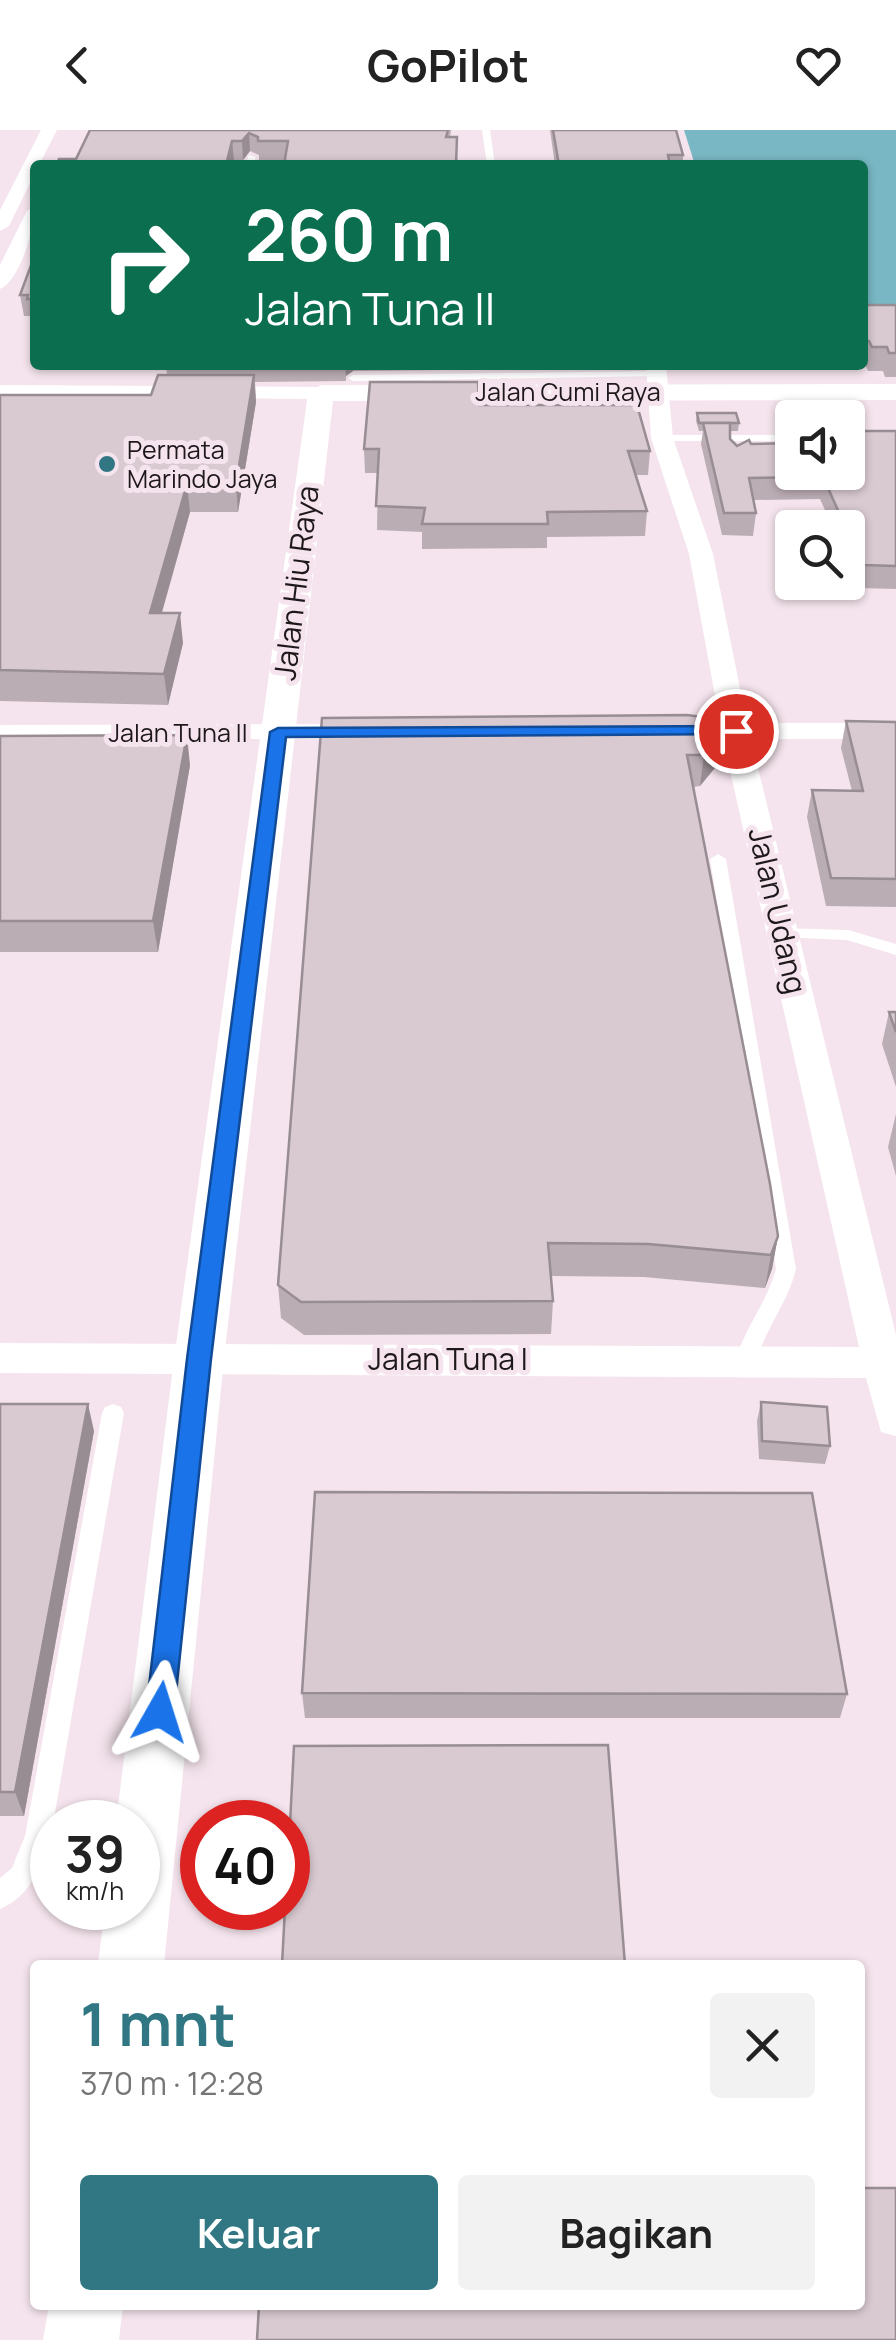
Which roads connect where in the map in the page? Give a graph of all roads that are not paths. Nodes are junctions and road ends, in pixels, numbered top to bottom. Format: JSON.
{"nodes":[{"id":1,"x":50,"y":130,"type":"edge"},
{"id":2,"x":486,"y":130,"type":"edge"},
{"id":3,"x":34,"y":160,"type":"edge"},
{"id":4,"x":489,"y":160,"type":"edge"},
{"id":5,"x":30,"y":168,"type":"edge"},
{"id":6,"x":30,"y":221,"type":"edge"},
{"id":7,"x":0,"y":226,"type":"edge"},
{"id":8,"x":30,"y":227,"type":"edge"},
{"id":9,"x":0,"y":284,"type":"edge"},
{"id":10,"x":659,"y":383,"type":"edge"},
{"id":11,"x":340,"y":386,"type":"edge"},
{"id":12,"x":0,"y":391,"type":"edge"},
{"id":13,"x":896,"y":392,"type":"edge"},
{"id":14,"x":80,"y":397,"type":"junction"},
{"id":15,"x":831,"y":397,"type":"junction"},
{"id":16,"x":0,"y":402,"type":"edge"},
{"id":17,"x":896,"y":402,"type":"edge"},
{"id":18,"x":662,"y":438,"type":"junction"},
{"id":19,"x":775,"y":440,"type":"edge"},
{"id":20,"x":676,"y":731,"type":"edge"},
{"id":21,"x":736,"y":731,"type":"junction"},
{"id":22,"x":896,"y":731,"type":"edge"},
{"id":23,"x":278,"y":732,"type":"junction"},
{"id":24,"x":397,"y":732,"type":"edge"},
{"id":25,"x":0,"y":733,"type":"edge"},
{"id":26,"x":718,"y":859,"type":"dead end"},
{"id":27,"x":782,"y":933,"type":"junction"},
{"id":28,"x":896,"y":950,"type":"edge"},
{"id":29,"x":0,"y":1358,"type":"edge"},
{"id":30,"x":199,"y":1359,"type":"junction"},
{"id":31,"x":746,"y":1361,"type":"junction"},
{"id":32,"x":889,"y":1364,"type":"edge"},
{"id":33,"x":113,"y":1413,"type":"dead end"},
{"id":34,"x":896,"y":1420,"type":"edge"},
{"id":35,"x":0,"y":1896,"type":"edge"},
{"id":36,"x":132,"y":1960,"type":"edge"},
{"id":37,"x":85,"y":2310,"type":"edge"},
{"id":38,"x":81,"y":2340,"type":"edge"}],
"edges":[{"from":1,"to":3,"type":"street"},
{"from":2,"to":4,"type":"lane"},
{"from":5,"to":7,"type":"street"},
{"from":6,"to":7,"type":"street"},
{"from":8,"to":9,"type":"street"},
{"from":10,"to":11,"type":"lane"},
{"from":10,"to":11,"type":"street","name":"Jalan Cumi Raya"},
{"from":10,"to":15,"type":"street","name":"Jalan Cumi Raya"},
{"from":10,"to":18,"type":"street","name":"Jalan Udang"},
{"from":11,"to":14,"type":"street","name":"Jalan Cumi Raya"},
{"from":11,"to":23,"type":"street","name":"Jalan Hiu Raya"},
{"from":12,"to":14,"type":"street","name":"Jalan Cumi Raya"},
{"from":13,"to":15,"type":"street","name":"Jalan Cumi Raya"},
{"from":14,"to":16,"type":"street","name":"Jalan Cumi Raya"},
{"from":15,"to":17,"type":"street","name":"Jalan Cumi Raya"},
{"from":18,"to":19,"type":"lane"},
{"from":18,"to":21,"type":"street","name":"Jalan Udang"},
{"from":20,"to":21,"type":"street"},
{"from":21,"to":22,"type":"street"},
{"from":21,"to":27,"type":"street","name":"Jalan Udang"},
{"from":23,"to":24,"type":"street","name":"Jalan Tuna II"},
{"from":23,"to":25,"type":"street","name":"Jalan Tuna II"},
{"from":23,"to":30,"type":"street","name":"Jalan Hiu Raya"},
{"from":26,"to":31,"type":"lane"},
{"from":27,"to":28,"type":"lane"},
{"from":27,"to":32,"type":"street","name":"Jalan Udang"},
{"from":29,"to":30,"type":"street","name":"Jalan Tuna I"},
{"from":30,"to":31,"type":"street","name":"Jalan Tuna I"},
{"from":30,"to":36,"type":"street","name":"Jalan Hiu Raya"},
{"from":31,"to":32,"type":"street","name":"Jalan Tuna I"},
{"from":32,"to":34,"type":"street","name":"Jalan Udang"},
{"from":33,"to":35,"type":"lane"},
{"from":37,"to":38,"type":"street"}]}
